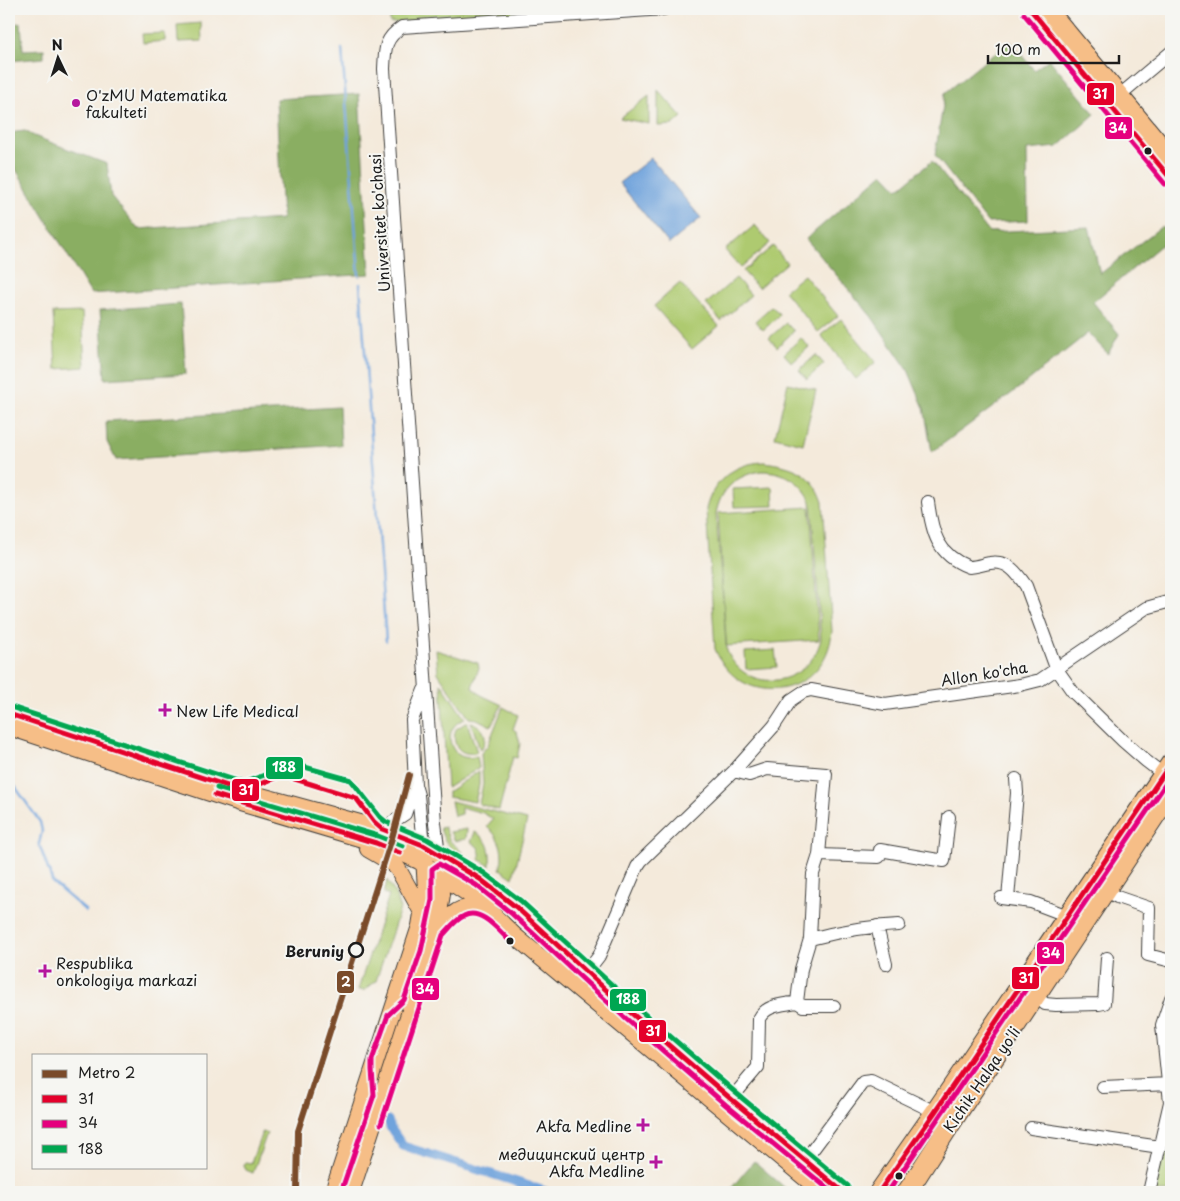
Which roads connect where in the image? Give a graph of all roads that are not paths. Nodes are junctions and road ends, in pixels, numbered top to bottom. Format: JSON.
{"nodes":[{"id":1,"x":664,"y":9,"type":"edge"},
{"id":2,"x":1030,"y":9,"type":"edge"},
{"id":3,"x":1050,"y":9,"type":"edge"},
{"id":4,"x":1171,"y":52,"type":"edge"},
{"id":5,"x":1121,"y":94,"type":"junction"},
{"id":6,"x":1171,"y":156,"type":"edge"},
{"id":7,"x":1171,"y":179,"type":"edge"},
{"id":8,"x":928,"y":502,"type":"dead end"},
{"id":9,"x":1171,"y":601,"type":"edge"},
{"id":10,"x":1056,"y":668,"type":"junction"},
{"id":11,"x":425,"y":686,"type":"junction"},
{"id":12,"x":9,"y":714,"type":"edge"},
{"id":13,"x":9,"y":727,"type":"edge"},
{"id":14,"x":1167,"y":768,"type":"edge"},
{"id":15,"x":734,"y":772,"type":"junction"},
{"id":16,"x":1016,"y":779,"type":"dead end"},
{"id":17,"x":415,"y":785,"type":"junction"},
{"id":18,"x":1171,"y":792,"type":"edge"},
{"id":19,"x":948,"y":817,"type":"dead end"},
{"id":20,"x":382,"y":828,"type":"junction"},
{"id":21,"x":348,"y":835,"type":"junction"},
{"id":22,"x":423,"y":845,"type":"junction"},
{"id":23,"x":439,"y":855,"type":"junction"},
{"id":24,"x":819,"y":855,"type":"junction"},
{"id":25,"x":424,"y":865,"type":"junction"},
{"id":26,"x":442,"y":876,"type":"junction"},
{"id":27,"x":1105,"y":891,"type":"junction"},
{"id":28,"x":489,"y":910,"type":"junction"},
{"id":29,"x":423,"y":914,"type":"junction"},
{"id":30,"x":1068,"y":916,"type":"junction"},
{"id":31,"x":899,"y":924,"type":"dead end"},
{"id":32,"x":877,"y":926,"type":"junction"},
{"id":33,"x":436,"y":931,"type":"junction"},
{"id":34,"x":810,"y":939,"type":"junction"},
{"id":35,"x":1107,"y":958,"type":"dead end"},
{"id":36,"x":1171,"y":961,"type":"edge"},
{"id":37,"x":886,"y":964,"type":"dead end"},
{"id":38,"x":586,"y":973,"type":"junction"},
{"id":39,"x":575,"y":986,"type":"junction"},
{"id":40,"x":1036,"y":996,"type":"junction"},
{"id":41,"x":1171,"y":998,"type":"edge"},
{"id":42,"x":797,"y":1002,"type":"junction"},
{"id":43,"x":834,"y":1006,"type":"dead end"},
{"id":44,"x":1169,"y":1084,"type":"junction"},
{"id":45,"x":1103,"y":1087,"type":"dead end"},
{"id":46,"x":731,"y":1099,"type":"junction"},
{"id":47,"x":935,"y":1112,"type":"junction"},
{"id":48,"x":1031,"y":1128,"type":"dead end"},
{"id":49,"x":1160,"y":1147,"type":"junction"},
{"id":50,"x":805,"y":1160,"type":"junction"},
{"id":51,"x":333,"y":1192,"type":"edge"},
{"id":52,"x":351,"y":1192,"type":"edge"},
{"id":53,"x":822,"y":1192,"type":"edge"},
{"id":54,"x":843,"y":1192,"type":"edge"},
{"id":55,"x":879,"y":1192,"type":"edge"},
{"id":56,"x":907,"y":1192,"type":"edge"},
{"id":57,"x":1149,"y":1192,"type":"edge"}],
"edges":[{"from":1,"to":11,"type":"street","name":"Universitet ko'chasi"},
{"from":2,"to":7,"type":"main road"},
{"from":3,"to":5,"type":"main road"},
{"from":4,"to":5,"type":"street"},
{"from":5,"to":6,"type":"main road"},
{"from":8,"to":10,"type":"street"},
{"from":9,"to":10,"type":"street","name":"Allon ko'cha"},
{"from":10,"to":14,"type":"street"},
{"from":10,"to":15,"type":"street","name":"Allon ko'cha"},
{"from":11,"to":17,"type":"street","name":"Universitet ko'chasi"},
{"from":11,"to":23,"type":"street","name":"Universitet ko'chasi"},
{"from":12,"to":20,"type":"main road"},
{"from":13,"to":21,"type":"main road"},
{"from":14,"to":30,"type":"highway","name":"Kichik Halqa yo'li"},
{"from":15,"to":24,"type":"street"},
{"from":15,"to":38,"type":"street"},
{"from":16,"to":30,"type":"street"},
{"from":17,"to":20,"type":"street"},
{"from":17,"to":22,"type":"street","name":"Universitet ko'chasi"},
{"from":18,"to":27,"type":"highway","name":"Kichik Halqa yo'li"},
{"from":19,"to":24,"type":"street"},
{"from":20,"to":22,"type":"main road"},
{"from":21,"to":25,"type":"main road"},
{"from":21,"to":29,"type":"main road"},
{"from":22,"to":23,"type":"main road"},
{"from":22,"to":25,"type":"main road"},
{"from":23,"to":25,"type":"main road"},
{"from":23,"to":26,"type":"main road"},
{"from":23,"to":38,"type":"main road"},
{"from":24,"to":34,"type":"street"},
{"from":25,"to":26,"type":"main road"},
{"from":25,"to":29,"type":"main road"},
{"from":26,"to":28,"type":"main road"},
{"from":26,"to":33,"type":"main road"},
{"from":27,"to":36,"type":"street"},
{"from":27,"to":40,"type":"highway","name":"Kichik Halqa yo'li"},
{"from":28,"to":33,"type":"main road"},
{"from":28,"to":39,"type":"main road"},
{"from":29,"to":51,"type":"main road"},
{"from":30,"to":47,"type":"highway","name":"Kichik Halqa yo'li"},
{"from":31,"to":32,"type":"street"},
{"from":32,"to":34,"type":"street"},
{"from":32,"to":37,"type":"street"},
{"from":33,"to":52,"type":"main road"},
{"from":34,"to":42,"type":"street"},
{"from":35,"to":40,"type":"street"},
{"from":38,"to":39,"type":"street"},
{"from":38,"to":46,"type":"main road"},
{"from":39,"to":53,"type":"main road"},
{"from":40,"to":56,"type":"highway","name":"Kichik Halqa yo'li"},
{"from":41,"to":44,"type":"street"},
{"from":42,"to":43,"type":"street"},
{"from":42,"to":46,"type":"street"},
{"from":44,"to":45,"type":"street"},
{"from":44,"to":49,"type":"street"},
{"from":46,"to":50,"type":"main road"},
{"from":47,"to":50,"type":"street"},
{"from":47,"to":55,"type":"highway","name":"Kichik Halqa yo'li"},
{"from":48,"to":49,"type":"street"},
{"from":49,"to":57,"type":"street"},
{"from":50,"to":54,"type":"main road"}]}
